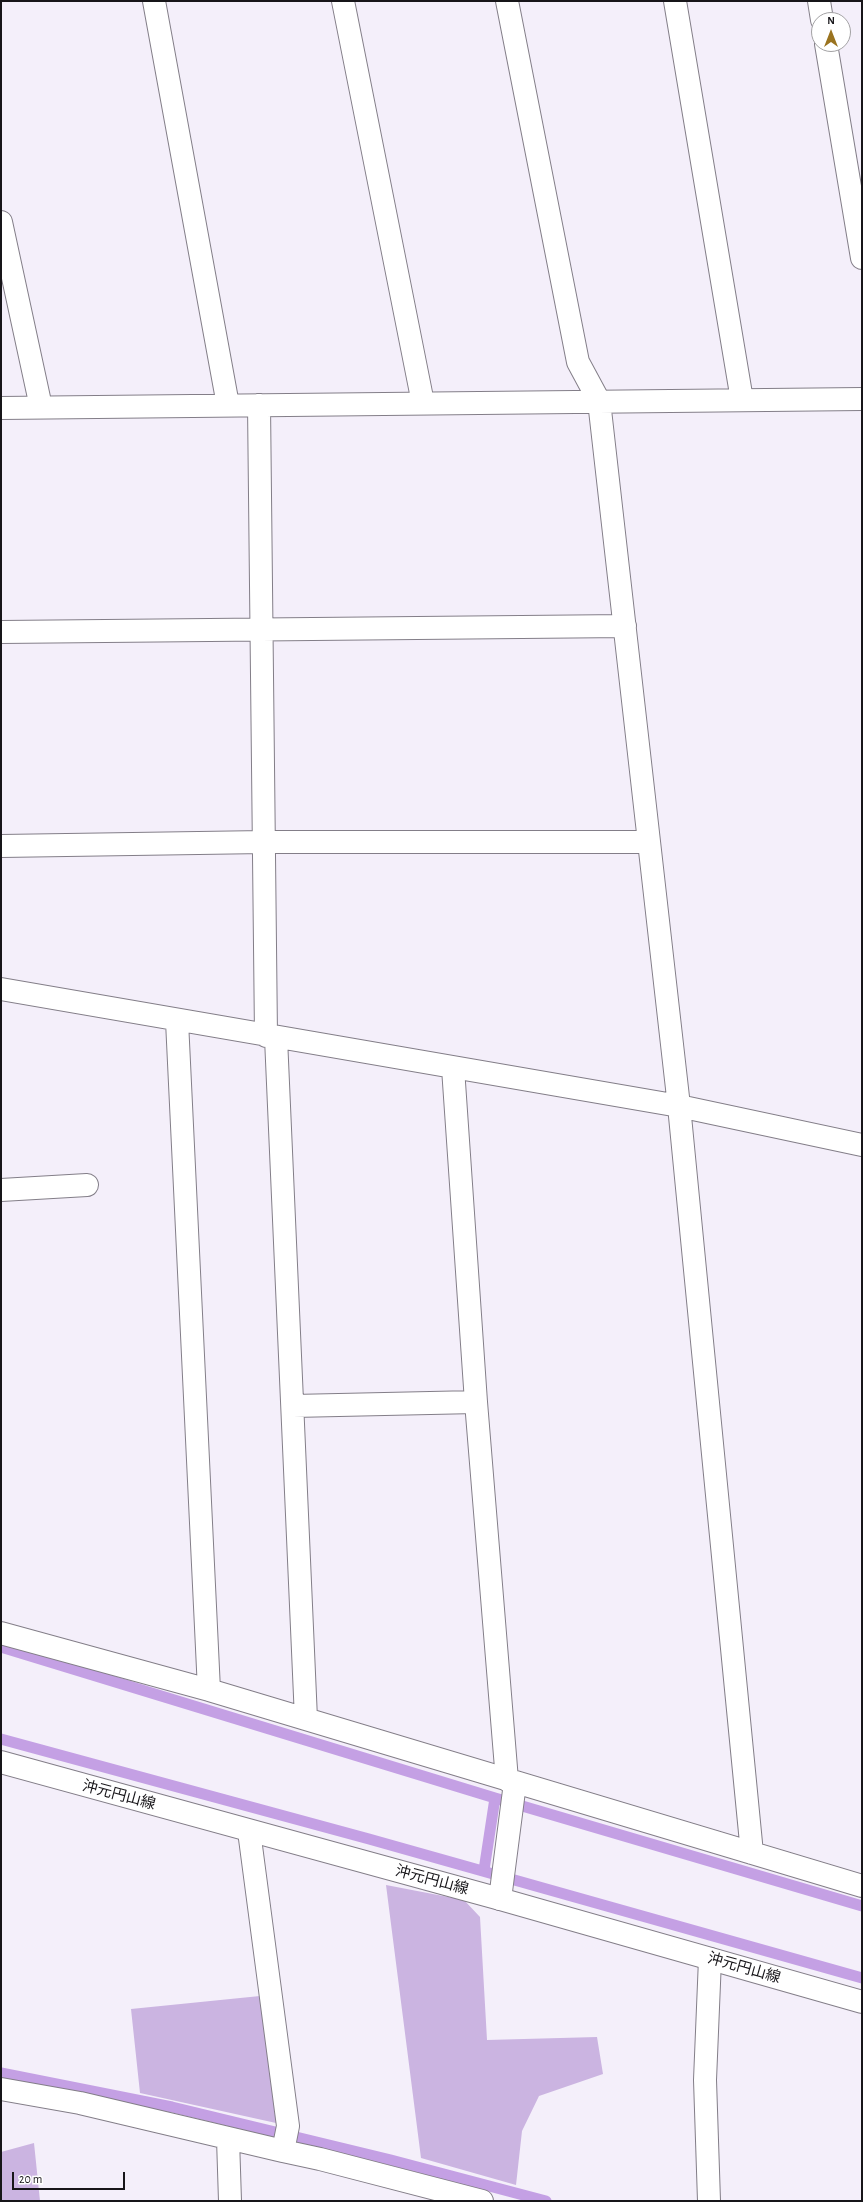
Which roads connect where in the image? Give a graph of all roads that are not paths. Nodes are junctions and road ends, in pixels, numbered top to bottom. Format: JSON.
{"nodes":[{"id":1,"x":154,"y":1,"type":"edge"},
{"id":2,"x":343,"y":1,"type":"edge"},
{"id":3,"x":507,"y":1,"type":"edge"},
{"id":4,"x":676,"y":1,"type":"edge"},
{"id":5,"x":819,"y":1,"type":"edge"},
{"id":6,"x":821,"y":12,"type":"edge"},
{"id":7,"x":827,"y":52,"type":"edge"},
{"id":8,"x":1,"y":222,"type":"edge"},
{"id":9,"x":862,"y":258,"type":"edge"},
{"id":10,"x":862,"y":399,"type":"edge"},
{"id":11,"x":742,"y":400,"type":"junction"},
{"id":12,"x":599,"y":401,"type":"junction"},
{"id":13,"x":423,"y":403,"type":"junction"},
{"id":14,"x":228,"y":405,"type":"junction"},
{"id":15,"x":259,"y":405,"type":"junction"},
{"id":16,"x":41,"y":407,"type":"junction"},
{"id":17,"x":1,"y":408,"type":"edge"},
{"id":18,"x":625,"y":626,"type":"junction"},
{"id":19,"x":260,"y":629,"type":"junction"},
{"id":20,"x":1,"y":632,"type":"edge"},
{"id":21,"x":264,"y":842,"type":"junction"},
{"id":22,"x":648,"y":842,"type":"junction"},
{"id":23,"x":1,"y":846,"type":"edge"},
{"id":24,"x":1,"y":989,"type":"edge"},
{"id":25,"x":177,"y":1021,"type":"junction"},
{"id":26,"x":271,"y":1037,"type":"junction"},
{"id":27,"x":453,"y":1068,"type":"junction"},
{"id":28,"x":679,"y":1106,"type":"junction"},
{"id":29,"x":862,"y":1145,"type":"edge"},
{"id":30,"x":87,"y":1185,"type":"dead end"},
{"id":31,"x":1,"y":1190,"type":"edge"},
{"id":32,"x":476,"y":1402,"type":"junction"},
{"id":33,"x":293,"y":1406,"type":"junction"},
{"id":34,"x":1,"y":1633,"type":"edge"},
{"id":35,"x":209,"y":1690,"type":"junction"},
{"id":36,"x":306,"y":1719,"type":"junction"},
{"id":37,"x":1,"y":1762,"type":"edge"},
{"id":38,"x":512,"y":1793,"type":"junction"},
{"id":39,"x":249,"y":1831,"type":"junction"},
{"id":40,"x":752,"y":1853,"type":"junction"},
{"id":41,"x":502,"y":1883,"type":"junction"},
{"id":42,"x":862,"y":1886,"type":"edge"},
{"id":43,"x":710,"y":1959,"type":"junction"},
{"id":44,"x":862,"y":2002,"type":"edge"},
{"id":45,"x":1,"y":2089,"type":"edge"},
{"id":46,"x":285,"y":2139,"type":"junction"},
{"id":47,"x":228,"y":2140,"type":"junction"},
{"id":48,"x":230,"y":2201,"type":"edge"},
{"id":49,"x":482,"y":2201,"type":"edge"},
{"id":50,"x":709,"y":2201,"type":"edge"}],
"edges":[{"from":1,"to":14,"type":"street"},
{"from":2,"to":13,"type":"street"},
{"from":3,"to":12,"type":"street"},
{"from":4,"to":11,"type":"street"},
{"from":5,"to":6,"type":"street"},
{"from":7,"to":9,"type":"street"},
{"from":8,"to":16,"type":"street"},
{"from":10,"to":11,"type":"street"},
{"from":11,"to":12,"type":"street"},
{"from":12,"to":13,"type":"street"},
{"from":12,"to":18,"type":"street"},
{"from":13,"to":15,"type":"street"},
{"from":14,"to":15,"type":"street"},
{"from":14,"to":16,"type":"street"},
{"from":15,"to":19,"type":"street"},
{"from":16,"to":17,"type":"street"},
{"from":18,"to":19,"type":"street"},
{"from":18,"to":22,"type":"street"},
{"from":19,"to":20,"type":"street"},
{"from":19,"to":21,"type":"street"},
{"from":21,"to":22,"type":"street"},
{"from":21,"to":23,"type":"street"},
{"from":21,"to":26,"type":"street"},
{"from":22,"to":28,"type":"street"},
{"from":24,"to":25,"type":"street"},
{"from":25,"to":26,"type":"street"},
{"from":25,"to":35,"type":"street"},
{"from":26,"to":27,"type":"street"},
{"from":26,"to":33,"type":"street"},
{"from":27,"to":28,"type":"street"},
{"from":27,"to":32,"type":"street"},
{"from":28,"to":29,"type":"street"},
{"from":28,"to":40,"type":"street"},
{"from":30,"to":31,"type":"street"},
{"from":32,"to":33,"type":"street"},
{"from":32,"to":38,"type":"street"},
{"from":33,"to":36,"type":"street"},
{"from":34,"to":35,"type":"street"},
{"from":35,"to":36,"type":"street"},
{"from":36,"to":38,"type":"street"},
{"from":37,"to":39,"type":"street","name":"沖元円山線"},
{"from":38,"to":40,"type":"street"},
{"from":38,"to":41,"type":"street"},
{"from":39,"to":41,"type":"street","name":"沖元円山線"},
{"from":39,"to":46,"type":"street"},
{"from":40,"to":42,"type":"street"},
{"from":41,"to":43,"type":"street","name":"沖元円山線"},
{"from":43,"to":44,"type":"street","name":"沖元円山線"},
{"from":43,"to":50,"type":"street"},
{"from":45,"to":47,"type":"street"},
{"from":46,"to":47,"type":"street"},
{"from":46,"to":49,"type":"street"},
{"from":47,"to":48,"type":"street"}]}
